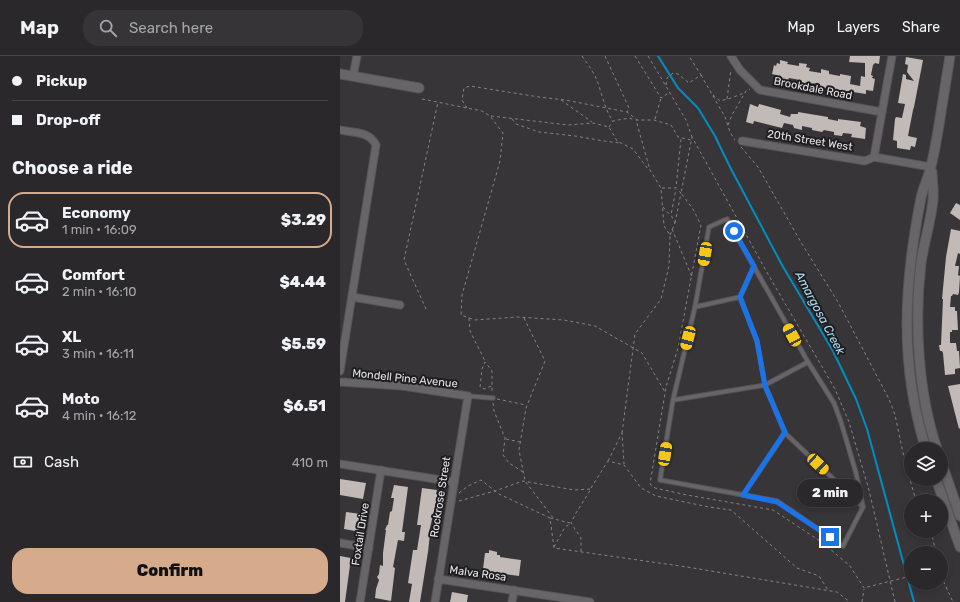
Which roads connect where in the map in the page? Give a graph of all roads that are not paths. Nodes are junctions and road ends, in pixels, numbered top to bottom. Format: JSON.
{"nodes":[{"id":1,"x":357,"y":56,"type":"edge"},
{"id":2,"x":892,"y":56,"type":"edge"},
{"id":3,"x":950,"y":56,"type":"edge"},
{"id":4,"x":733,"y":59,"type":"edge"},
{"id":5,"x":340,"y":74,"type":"edge"},
{"id":6,"x":353,"y":76,"type":"junction"},
{"id":7,"x":420,"y":88,"type":"dead end"},
{"id":8,"x":882,"y":112,"type":"junction"},
{"id":9,"x":340,"y":130,"type":"edge"},
{"id":10,"x":741,"y":144,"type":"road end"},
{"id":11,"x":874,"y":157,"type":"junction"},
{"id":12,"x":931,"y":167,"type":"junction"},
{"id":13,"x":754,"y":266,"type":"junction"},
{"id":14,"x":352,"y":297,"type":"junction"},
{"id":15,"x":740,"y":297,"type":"junction"},
{"id":16,"x":400,"y":305,"type":"dead end"},
{"id":17,"x":695,"y":307,"type":"junction"},
{"id":18,"x":808,"y":362,"type":"junction"},
{"id":19,"x":340,"y":371,"type":"edge"},
{"id":20,"x":340,"y":382,"type":"edge"},
{"id":21,"x":765,"y":386,"type":"junction"},
{"id":22,"x":468,"y":396,"type":"junction"},
{"id":23,"x":493,"y":398,"type":"road end"},
{"id":24,"x":673,"y":400,"type":"junction"},
{"id":25,"x":785,"y":432,"type":"junction"},
{"id":26,"x":924,"y":442,"type":"edge"},
{"id":27,"x":935,"y":442,"type":"edge"},
{"id":28,"x":340,"y":464,"type":"edge"},
{"id":29,"x":381,"y":470,"type":"junction"},
{"id":30,"x":948,"y":477,"type":"edge"},
{"id":31,"x":454,"y":482,"type":"junction"},
{"id":32,"x":743,"y":495,"type":"junction"},
{"id":33,"x":957,"y":498,"type":"edge"},
{"id":34,"x":863,"y":507,"type":"junction"},
{"id":35,"x":948,"y":514,"type":"edge"},
{"id":36,"x":960,"y":516,"type":"edge"},
{"id":37,"x":340,"y":543,"type":"edge"},
{"id":38,"x":369,"y":548,"type":"junction"},
{"id":39,"x":960,"y":548,"type":"edge"},
{"id":40,"x":438,"y":579,"type":"junction"},
{"id":41,"x":514,"y":590,"type":"junction"},
{"id":42,"x":360,"y":602,"type":"edge"},
{"id":43,"x":435,"y":602,"type":"edge"},
{"id":44,"x":512,"y":602,"type":"edge"},
{"id":45,"x":588,"y":602,"type":"edge"}],
"edges":[{"from":1,"to":6,"type":"street"},
{"from":2,"to":8,"type":"street"},
{"from":3,"to":12,"type":"main road"},
{"from":4,"to":8,"type":"street","name":"Brookdale Road"},
{"from":5,"to":6,"type":"main road"},
{"from":6,"to":7,"type":"main road"},
{"from":8,"to":11,"type":"street"},
{"from":9,"to":14,"type":"street"},
{"from":10,"to":11,"type":"street","name":"20th Street West"},
{"from":11,"to":12,"type":"street","name":"20th Street West"},
{"from":12,"to":26,"type":"main road"},
{"from":12,"to":27,"type":"main road"},
{"from":13,"to":15,"type":"lane"},
{"from":13,"to":17,"type":"lane"},
{"from":13,"to":18,"type":"lane"},
{"from":14,"to":16,"type":"street"},
{"from":14,"to":19,"type":"street"},
{"from":15,"to":17,"type":"lane"},
{"from":15,"to":21,"type":"lane"},
{"from":17,"to":24,"type":"lane"},
{"from":18,"to":21,"type":"lane"},
{"from":18,"to":34,"type":"lane"},
{"from":20,"to":22,"type":"street","name":"Mondell Pine Avenue"},
{"from":21,"to":24,"type":"lane"},
{"from":21,"to":25,"type":"lane"},
{"from":22,"to":23,"type":"lane"},
{"from":22,"to":31,"type":"street","name":"Rockrose Street"},
{"from":24,"to":32,"type":"lane"},
{"from":25,"to":32,"type":"lane"},
{"from":25,"to":34,"type":"lane"},
{"from":28,"to":29,"type":"street"},
{"from":29,"to":31,"type":"street"},
{"from":29,"to":38,"type":"street","name":"Foxtail Drive"},
{"from":30,"to":33,"type":"main road"},
{"from":31,"to":40,"type":"street","name":"Rockrose Street"},
{"from":32,"to":34,"type":"lane"},
{"from":33,"to":36,"type":"main road"},
{"from":35,"to":39,"type":"main road"},
{"from":37,"to":38,"type":"street"},
{"from":38,"to":42,"type":"street","name":"Foxtail Drive"},
{"from":40,"to":41,"type":"street","name":"Malva Rosa"},
{"from":40,"to":43,"type":"street","name":"Rockrose Street"},
{"from":41,"to":44,"type":"street"},
{"from":41,"to":45,"type":"street","name":"Malva Rosa"}]}
